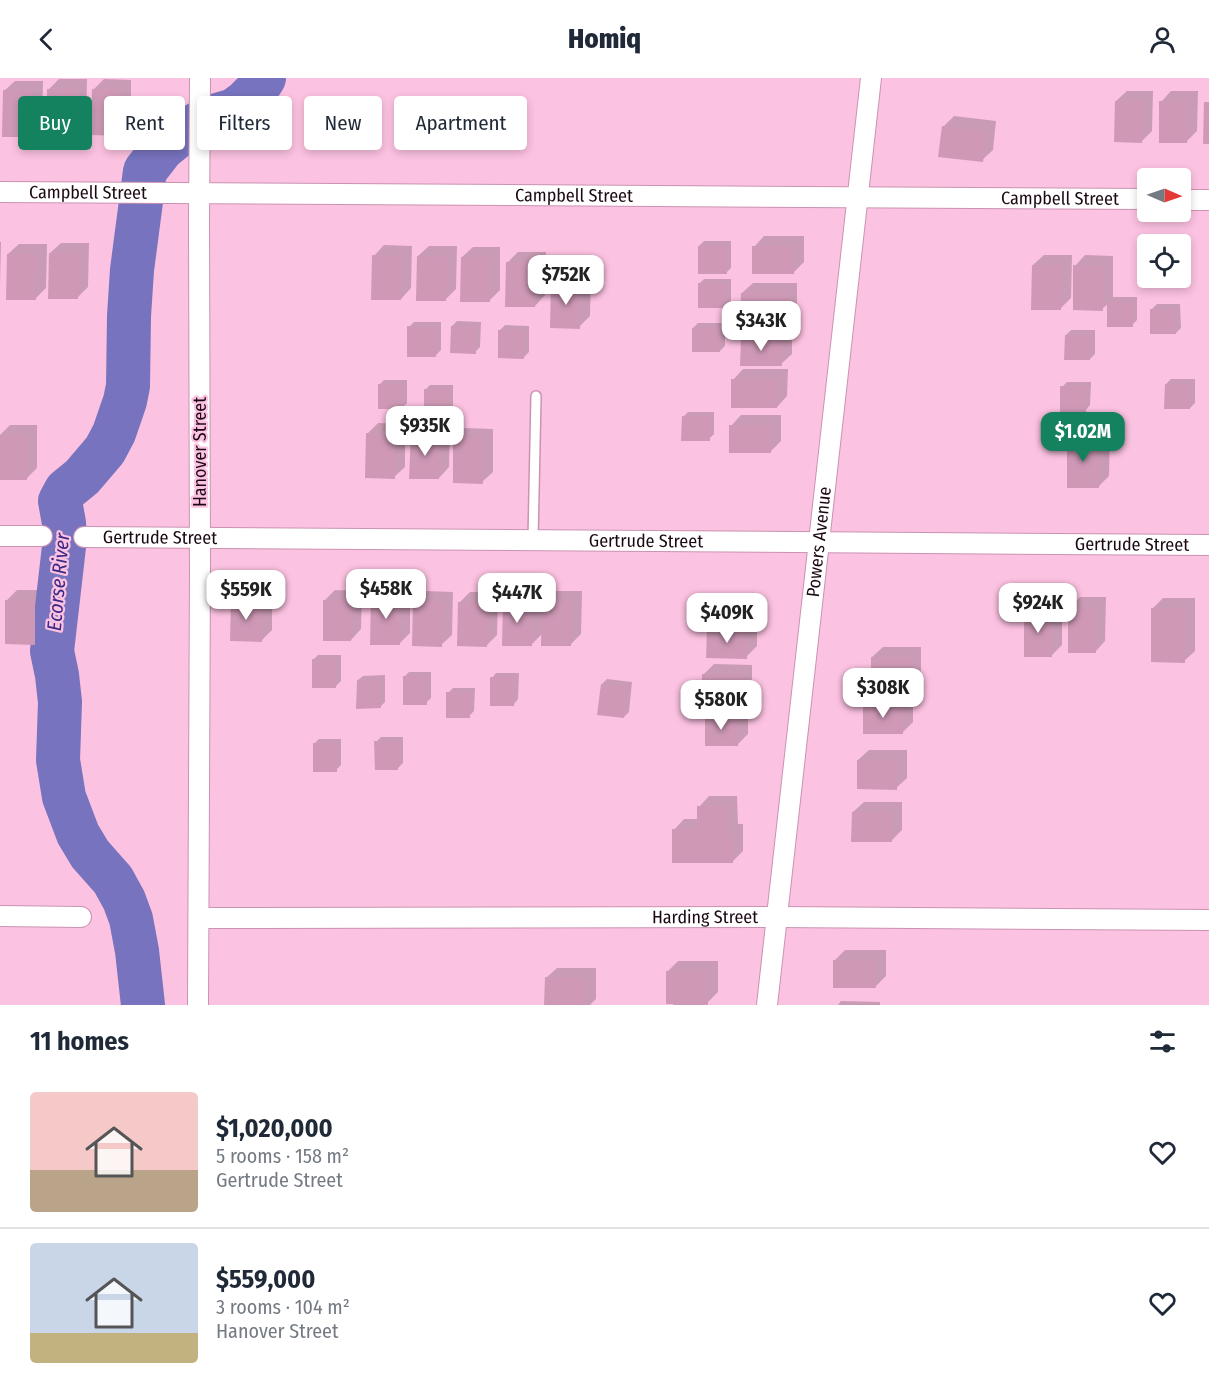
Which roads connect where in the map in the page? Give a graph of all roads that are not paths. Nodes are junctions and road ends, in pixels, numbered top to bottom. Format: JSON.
{"nodes":[{"id":1,"x":871,"y":78,"type":"edge"},
{"id":2,"x":200,"y":87,"type":"edge"},
{"id":3,"x":0,"y":192,"type":"edge"},
{"id":4,"x":199,"y":193,"type":"junction"},
{"id":5,"x":858,"y":197,"type":"junction"},
{"id":6,"x":1137,"y":200,"type":"edge"},
{"id":7,"x":1191,"y":200,"type":"edge"},
{"id":8,"x":1209,"y":200,"type":"edge"},
{"id":9,"x":536,"y":396,"type":"dead end"},
{"id":10,"x":0,"y":536,"type":"edge"},
{"id":11,"x":42,"y":536,"type":"dead end"},
{"id":12,"x":84,"y":537,"type":"dead end"},
{"id":13,"x":200,"y":538,"type":"junction"},
{"id":14,"x":532,"y":540,"type":"junction"},
{"id":15,"x":819,"y":541,"type":"junction"},
{"id":16,"x":1209,"y":545,"type":"edge"},
{"id":17,"x":0,"y":916,"type":"edge"},
{"id":18,"x":81,"y":917,"type":"dead end"},
{"id":19,"x":777,"y":917,"type":"junction"},
{"id":20,"x":199,"y":918,"type":"junction"},
{"id":21,"x":1209,"y":920,"type":"edge"},
{"id":22,"x":198,"y":1005,"type":"edge"},
{"id":23,"x":767,"y":1005,"type":"edge"}],
"edges":[{"from":1,"to":5,"type":"street","name":"Powers Avenue"},
{"from":2,"to":4,"type":"street","name":"Hanover Street"},
{"from":3,"to":4,"type":"street","name":"Campbell Street"},
{"from":4,"to":5,"type":"street","name":"Campbell Street"},
{"from":4,"to":13,"type":"street","name":"Hanover Street"},
{"from":5,"to":6,"type":"street","name":"Campbell Street"},
{"from":5,"to":15,"type":"street","name":"Powers Avenue"},
{"from":7,"to":8,"type":"street"},
{"from":9,"to":14,"type":"lane"},
{"from":10,"to":11,"type":"street"},
{"from":12,"to":13,"type":"street","name":"Gertrude Street"},
{"from":13,"to":14,"type":"street","name":"Gertrude Street"},
{"from":13,"to":20,"type":"street","name":"Hanover Street"},
{"from":14,"to":15,"type":"street","name":"Gertrude Street"},
{"from":15,"to":16,"type":"street","name":"Gertrude Street"},
{"from":15,"to":19,"type":"street","name":"Powers Avenue"},
{"from":17,"to":18,"type":"street"},
{"from":19,"to":20,"type":"street","name":"Harding Street"},
{"from":19,"to":21,"type":"street","name":"Harding Street"},
{"from":19,"to":23,"type":"street","name":"Powers Avenue"},
{"from":20,"to":22,"type":"street","name":"Hanover Street"}]}
